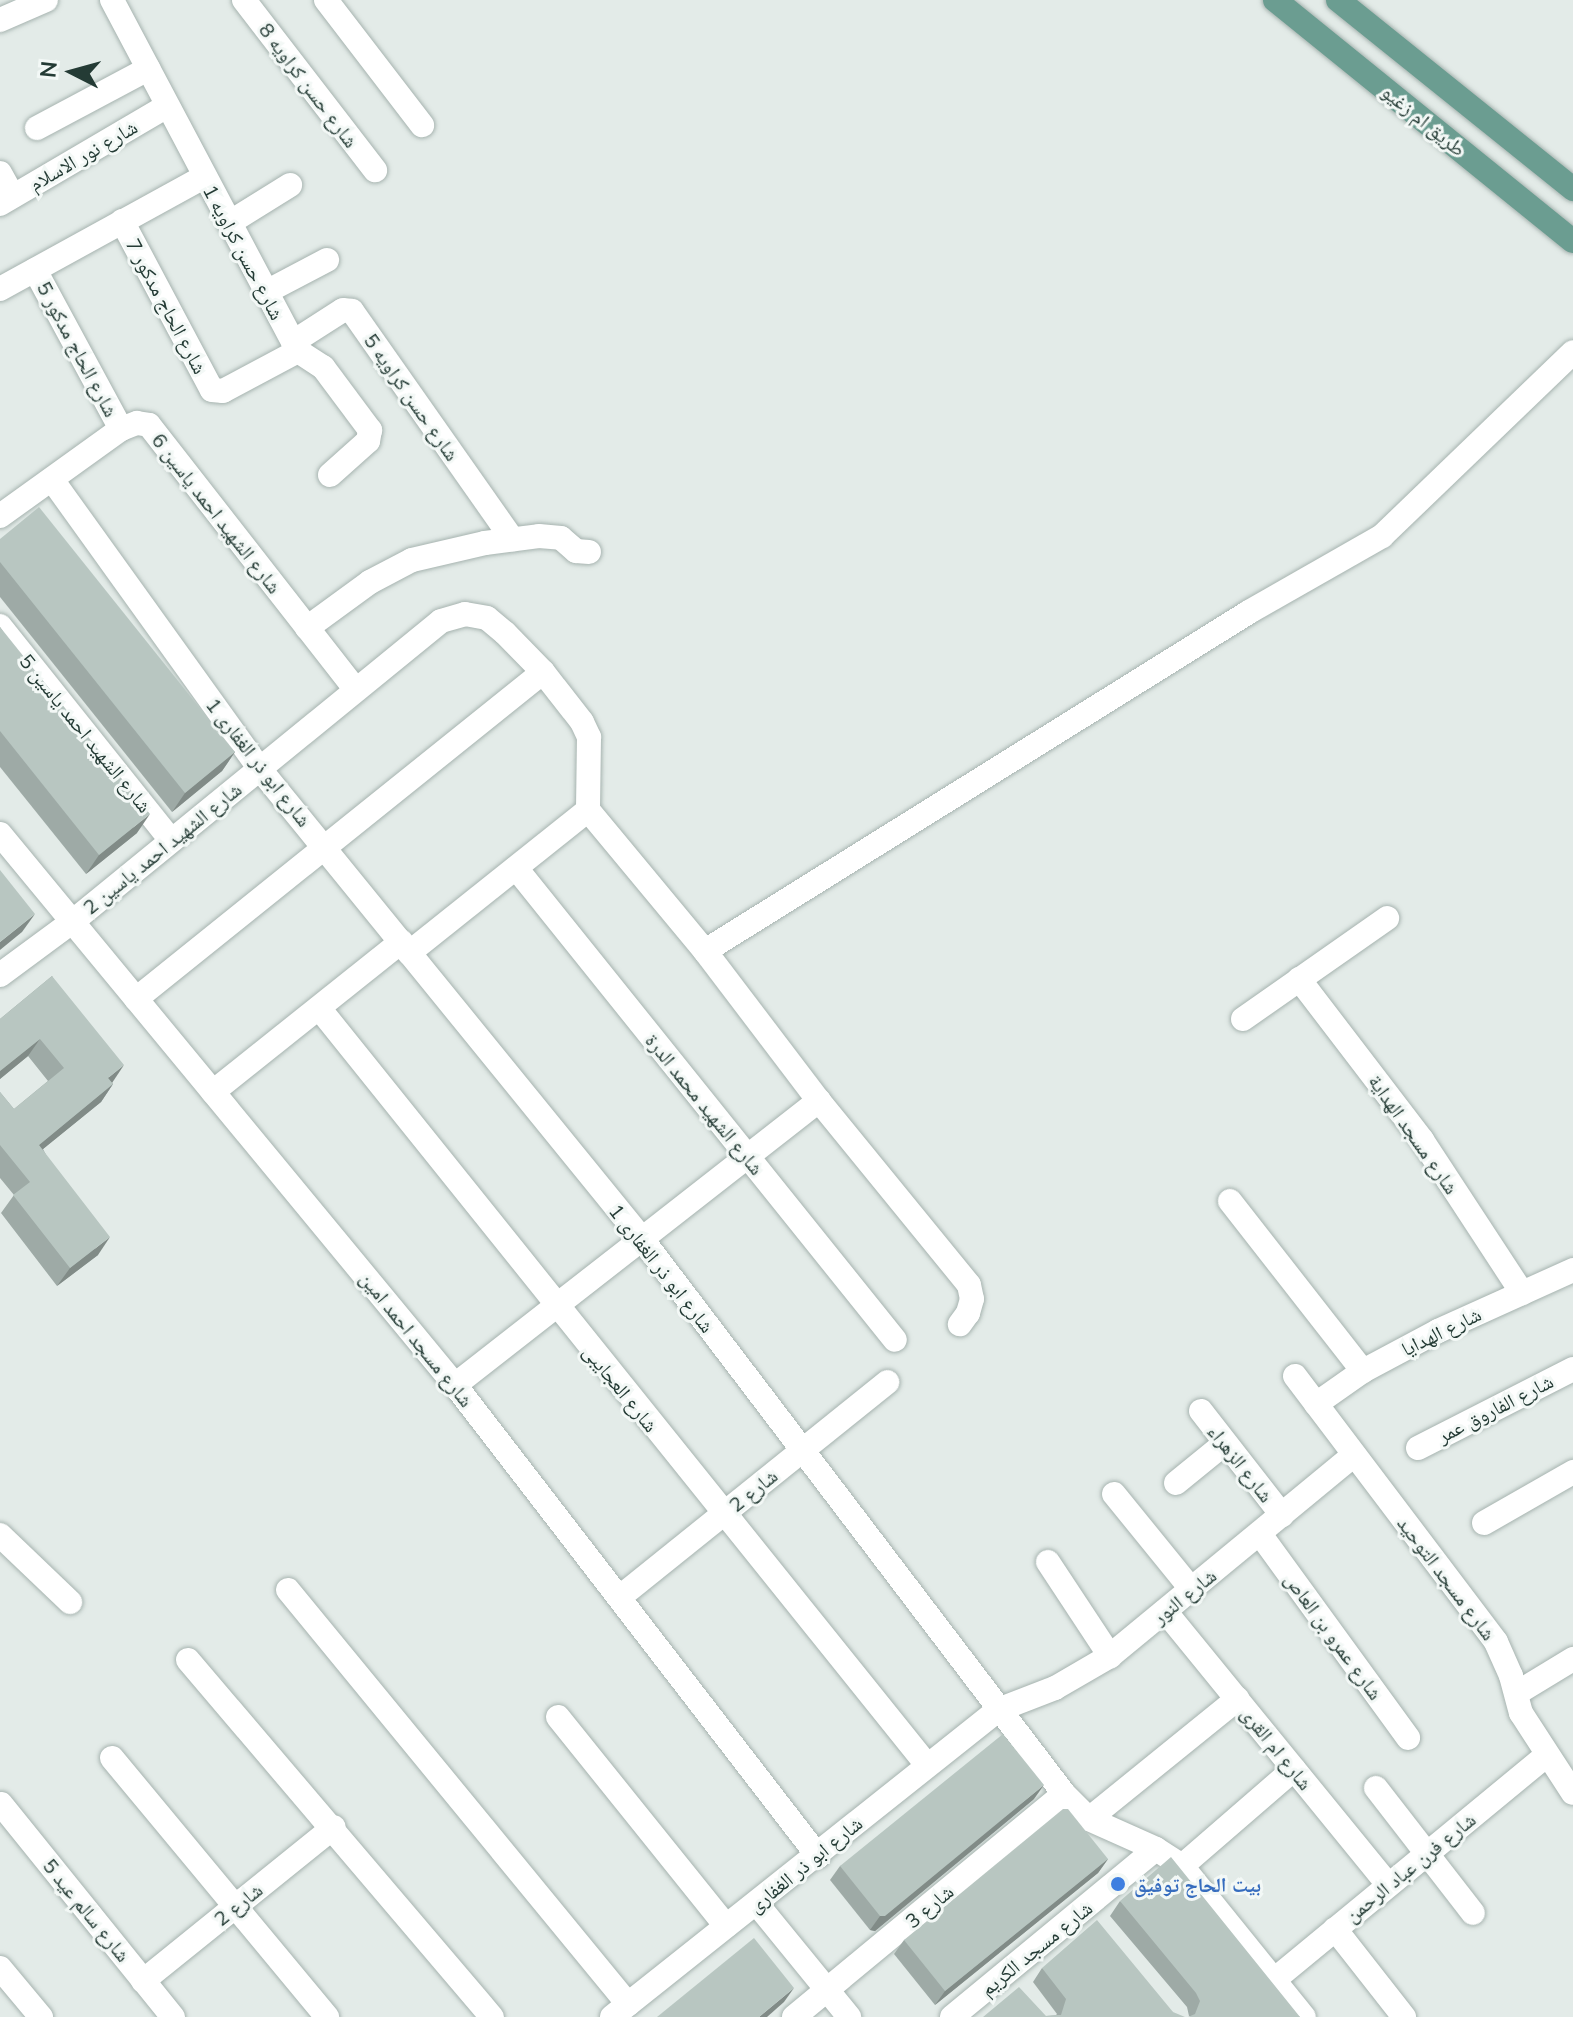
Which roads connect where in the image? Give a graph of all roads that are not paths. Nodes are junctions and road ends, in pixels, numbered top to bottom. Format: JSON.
{"nodes":[{"id":1,"x":46,"y":0,"type":"edge"},
{"id":2,"x":112,"y":0,"type":"edge"},
{"id":3,"x":244,"y":0,"type":"edge"},
{"id":4,"x":326,"y":0,"type":"edge"},
{"id":5,"x":1275,"y":0,"type":"edge"},
{"id":6,"x":1338,"y":0,"type":"edge"},
{"id":7,"x":0,"y":20,"type":"edge"},
{"id":8,"x":1316,"y":33,"type":"junction"},
{"id":9,"x":148,"y":69,"type":"junction"},
{"id":10,"x":167,"y":106,"type":"junction"},
{"id":11,"x":422,"y":125,"type":"dead end"},
{"id":12,"x":37,"y":128,"type":"dead end"},
{"id":13,"x":375,"y":170,"type":"dead end"},
{"id":14,"x":0,"y":173,"type":"edge"},
{"id":15,"x":204,"y":177,"type":"junction"},
{"id":16,"x":290,"y":185,"type":"dead end"},
{"id":17,"x":1573,"y":189,"type":"edge"},
{"id":18,"x":7,"y":200,"type":"edge"},
{"id":19,"x":122,"y":221,"type":"junction"},
{"id":20,"x":229,"y":223,"type":"junction"},
{"id":21,"x":1573,"y":241,"type":"edge"},
{"id":22,"x":327,"y":260,"type":"dead end"},
{"id":23,"x":35,"y":270,"type":"junction"},
{"id":24,"x":0,"y":289,"type":"edge"},
{"id":25,"x":266,"y":292,"type":"junction"},
{"id":26,"x":295,"y":346,"type":"junction"},
{"id":27,"x":1573,"y":352,"type":"edge"},
{"id":28,"x":121,"y":429,"type":"junction"},
{"id":29,"x":330,"y":475,"type":"dead end"},
{"id":30,"x":53,"y":481,"type":"junction"},
{"id":31,"x":0,"y":516,"type":"edge"},
{"id":32,"x":512,"y":539,"type":"junction"},
{"id":33,"x":589,"y":552,"type":"dead end"},
{"id":34,"x":0,"y":626,"type":"edge"},
{"id":35,"x":307,"y":628,"type":"junction"},
{"id":36,"x":543,"y":672,"type":"junction"},
{"id":37,"x":356,"y":690,"type":"junction"},
{"id":38,"x":259,"y":768,"type":"junction"},
{"id":39,"x":588,"y":810,"type":"junction"},
{"id":40,"x":0,"y":834,"type":"edge"},
{"id":41,"x":171,"y":840,"type":"junction"},
{"id":42,"x":327,"y":849,"type":"junction"},
{"id":43,"x":516,"y":868,"type":"junction"},
{"id":44,"x":1387,"y":918,"type":"dead end"},
{"id":45,"x":72,"y":922,"type":"junction"},
{"id":46,"x":405,"y":947,"type":"junction"},
{"id":47,"x":705,"y":951,"type":"junction"},
{"id":48,"x":0,"y":975,"type":"edge"},
{"id":49,"x":1299,"y":979,"type":"junction"},
{"id":50,"x":136,"y":999,"type":"junction"},
{"id":51,"x":319,"y":1008,"type":"junction"},
{"id":52,"x":1243,"y":1019,"type":"dead end"},
{"id":53,"x":213,"y":1092,"type":"junction"},
{"id":54,"x":819,"y":1101,"type":"junction"},
{"id":55,"x":747,"y":1156,"type":"junction"},
{"id":56,"x":1230,"y":1201,"type":"dead end"},
{"id":57,"x":642,"y":1239,"type":"junction"},
{"id":58,"x":1573,"y":1270,"type":"edge"},
{"id":59,"x":1522,"y":1293,"type":"junction"},
{"id":60,"x":555,"y":1306,"type":"junction"},
{"id":61,"x":960,"y":1324,"type":"dead end"},
{"id":62,"x":895,"y":1340,"type":"dead end"},
{"id":63,"x":1573,"y":1369,"type":"edge"},
{"id":64,"x":1363,"y":1371,"type":"junction"},
{"id":65,"x":1295,"y":1376,"type":"dead end"},
{"id":66,"x":887,"y":1382,"type":"dead end"},
{"id":67,"x":455,"y":1385,"type":"junction"},
{"id":68,"x":1316,"y":1404,"type":"junction"},
{"id":69,"x":1201,"y":1411,"type":"dead end"},
{"id":70,"x":1225,"y":1443,"type":"junction"},
{"id":71,"x":1418,"y":1448,"type":"dead end"},
{"id":72,"x":802,"y":1450,"type":"junction"},
{"id":73,"x":1354,"y":1455,"type":"junction"},
{"id":74,"x":1573,"y":1472,"type":"edge"},
{"id":75,"x":1176,"y":1483,"type":"dead end"},
{"id":76,"x":1114,"y":1494,"type":"dead end"},
{"id":77,"x":724,"y":1514,"type":"junction"},
{"id":78,"x":1282,"y":1515,"type":"junction"},
{"id":79,"x":1484,"y":1523,"type":"dead end"},
{"id":80,"x":1260,"y":1534,"type":"junction"},
{"id":81,"x":0,"y":1535,"type":"edge"},
{"id":82,"x":1048,"y":1562,"type":"dead end"},
{"id":83,"x":288,"y":1590,"type":"dead end"},
{"id":84,"x":1192,"y":1590,"type":"junction"},
{"id":85,"x":620,"y":1597,"type":"junction"},
{"id":86,"x":70,"y":1602,"type":"dead end"},
{"id":87,"x":1165,"y":1611,"type":"junction"},
{"id":88,"x":1110,"y":1656,"type":"junction"},
{"id":89,"x":1573,"y":1659,"type":"edge"},
{"id":90,"x":188,"y":1660,"type":"dead end"},
{"id":91,"x":1517,"y":1693,"type":"junction"},
{"id":92,"x":1237,"y":1699,"type":"junction"},
{"id":93,"x":998,"y":1710,"type":"junction"},
{"id":94,"x":558,"y":1717,"type":"dead end"},
{"id":95,"x":1408,"y":1738,"type":"dead end"},
{"id":96,"x":1546,"y":1756,"type":"junction"},
{"id":97,"x":112,"y":1758,"type":"dead end"},
{"id":98,"x":927,"y":1765,"type":"junction"},
{"id":99,"x":1294,"y":1769,"type":"junction"},
{"id":100,"x":1376,"y":1788,"type":"dead end"},
{"id":101,"x":1573,"y":1793,"type":"edge"},
{"id":102,"x":1064,"y":1794,"type":"junction"},
{"id":103,"x":1,"y":1804,"type":"edge"},
{"id":104,"x":1089,"y":1819,"type":"junction"},
{"id":105,"x":334,"y":1827,"type":"junction"},
{"id":106,"x":1156,"y":1849,"type":"junction"},
{"id":107,"x":1426,"y":1853,"type":"junction"},
{"id":108,"x":818,"y":1856,"type":"junction"},
{"id":109,"x":1182,"y":1866,"type":"junction"},
{"id":110,"x":1388,"y":1884,"type":"junction"},
{"id":111,"x":757,"y":1904,"type":"junction"},
{"id":112,"x":235,"y":1906,"type":"junction"},
{"id":113,"x":1084,"y":1908,"type":"junction"},
{"id":114,"x":1473,"y":1913,"type":"dead end"},
{"id":115,"x":726,"y":1926,"type":"junction"},
{"id":116,"x":1335,"y":1929,"type":"junction"},
{"id":117,"x":1104,"y":1933,"type":"edge"},
{"id":118,"x":0,"y":1968,"type":"edge"},
{"id":119,"x":1005,"y":1973,"type":"junction"},
{"id":120,"x":1274,"y":1980,"type":"junction"},
{"id":121,"x":143,"y":1981,"type":"junction"},
{"id":122,"x":827,"y":1990,"type":"junction"},
{"id":123,"x":1024,"y":1995,"type":"edge"},
{"id":124,"x":620,"y":2010,"type":"edge"},
{"id":125,"x":41,"y":2017,"type":"edge"},
{"id":126,"x":173,"y":2017,"type":"edge"},
{"id":127,"x":327,"y":2017,"type":"edge"},
{"id":128,"x":492,"y":2017,"type":"edge"},
{"id":129,"x":794,"y":2017,"type":"edge"},
{"id":130,"x":849,"y":2017,"type":"edge"},
{"id":131,"x":952,"y":2017,"type":"edge"},
{"id":132,"x":1304,"y":2017,"type":"edge"},
{"id":133,"x":1404,"y":2017,"type":"edge"}],
"edges":[{"from":1,"to":7,"type":"street"},
{"from":2,"to":9,"type":"street","name":"شارع حسن كراويه 1"},
{"from":3,"to":13,"type":"street","name":"شارع حسن كراويه 8"},
{"from":4,"to":11,"type":"street"},
{"from":5,"to":8,"type":"main road","name":"طريق ام زغيو"},
{"from":6,"to":8,"type":"main road"},
{"from":6,"to":17,"type":"main road","name":"طريق ام زغيو"},
{"from":8,"to":21,"type":"main road","name":"طريق ام زغيو"},
{"from":9,"to":10,"type":"street","name":"شارع حسن كراويه 1"},
{"from":9,"to":12,"type":"street"},
{"from":10,"to":15,"type":"street","name":"شارع حسن كراويه 1"},
{"from":10,"to":18,"type":"street","name":"شارع نور الاسلام"},
{"from":14,"to":18,"type":"street"},
{"from":15,"to":19,"type":"street"},
{"from":15,"to":20,"type":"street","name":"شارع حسن كراويه 1"},
{"from":16,"to":20,"type":"street"},
{"from":19,"to":23,"type":"street"},
{"from":19,"to":26,"type":"street","name":"شارع الحاج مدكور 7"},
{"from":20,"to":25,"type":"street","name":"شارع حسن كراويه 1"},
{"from":22,"to":25,"type":"street"},
{"from":23,"to":24,"type":"street"},
{"from":23,"to":28,"type":"street","name":"شارع الحاج مدكور 5"},
{"from":25,"to":26,"type":"street","name":"شارع حسن كراويه 1"},
{"from":26,"to":29,"type":"street","name":"شارع حسن كراويه 1"},
{"from":26,"to":32,"type":"street","name":"شارع حسن كراويه 5"},
{"from":27,"to":47,"type":"street"},
{"from":28,"to":30,"type":"street","name":"شارع الشهيد احمد ياسين 6"},
{"from":28,"to":35,"type":"street","name":"شارع الشهيد احمد ياسين 6"},
{"from":30,"to":31,"type":"street","name":"شارع الشهيد احمد ياسين 6"},
{"from":30,"to":38,"type":"street","name":"شارع ابو ذر الغفارى 1"},
{"from":32,"to":33,"type":"street"},
{"from":32,"to":35,"type":"street"},
{"from":34,"to":41,"type":"street","name":"شارع الشهيد احمد ياسين 5"},
{"from":35,"to":37,"type":"street","name":"شارع الشهيد احمد ياسين 6"},
{"from":36,"to":37,"type":"street","name":"شارع الشهيد احمد ياسين 2"},
{"from":36,"to":39,"type":"street","name":"شارع الشهيد احمد ياسين 2"},
{"from":36,"to":42,"type":"street"},
{"from":37,"to":38,"type":"street","name":"شارع الشهيد احمد ياسين 2"},
{"from":38,"to":41,"type":"street","name":"شارع الشهيد احمد ياسين 2"},
{"from":38,"to":42,"type":"street","name":"شارع ابو ذر الغفارى 1"},
{"from":39,"to":43,"type":"street"},
{"from":39,"to":47,"type":"street"},
{"from":40,"to":45,"type":"street","name":"شارع مسجد احمد امين"},
{"from":41,"to":45,"type":"street","name":"شارع الشهيد احمد ياسين 2"},
{"from":42,"to":46,"type":"street","name":"شارع ابو ذر الغفارى 1"},
{"from":42,"to":50,"type":"street"},
{"from":43,"to":46,"type":"street"},
{"from":43,"to":55,"type":"street","name":"شارع الشهيد محمد الدرة"},
{"from":44,"to":49,"type":"street"},
{"from":45,"to":48,"type":"street","name":"شارع الشهيد احمد ياسين 2"},
{"from":45,"to":50,"type":"street","name":"شارع مسجد احمد امين"},
{"from":46,"to":51,"type":"street"},
{"from":46,"to":57,"type":"street","name":"شارع ابو ذر الغفارى 1"},
{"from":47,"to":54,"type":"street"},
{"from":49,"to":52,"type":"street"},
{"from":49,"to":59,"type":"street","name":"شارع مسجد الهداية"},
{"from":50,"to":53,"type":"street","name":"شارع مسجد احمد امين"},
{"from":51,"to":53,"type":"street"},
{"from":51,"to":60,"type":"street","name":"شارع العجايبى"},
{"from":53,"to":67,"type":"street","name":"شارع مسجد احمد امين"},
{"from":54,"to":55,"type":"street"},
{"from":54,"to":61,"type":"street"},
{"from":55,"to":57,"type":"street"},
{"from":55,"to":62,"type":"street","name":"شارع الشهيد محمد الدرة"},
{"from":56,"to":64,"type":"street"},
{"from":57,"to":60,"type":"street"},
{"from":57,"to":72,"type":"street","name":"شارع ابو ذر الغفارى 1"},
{"from":58,"to":59,"type":"street","name":"شارع الهدايا"},
{"from":59,"to":64,"type":"street","name":"شارع الهدايا"},
{"from":60,"to":67,"type":"street"},
{"from":60,"to":77,"type":"street","name":"شارع العجايبى"},
{"from":63,"to":71,"type":"street","name":"شارع الفاروق عمر"},
{"from":64,"to":68,"type":"street","name":"شارع الهدايا"},
{"from":65,"to":68,"type":"street","name":"شارع مسجد التوحيد"},
{"from":66,"to":72,"type":"street","name":"شارع 2"},
{"from":67,"to":85,"type":"street","name":"شارع مسجد احمد امين"},
{"from":68,"to":73,"type":"street","name":"شارع مسجد التوحيد"},
{"from":69,"to":70,"type":"street","name":"شارع الزهراء"},
{"from":70,"to":75,"type":"street"},
{"from":70,"to":78,"type":"street","name":"شارع الزهراء"},
{"from":72,"to":77,"type":"street","name":"شارع 2"},
{"from":72,"to":93,"type":"street","name":"شارع ابو ذر الغفارى 1"},
{"from":73,"to":78,"type":"street","name":"شارع النور"},
{"from":73,"to":91,"type":"street","name":"شارع مسجد التوحيد"},
{"from":74,"to":79,"type":"street"},
{"from":76,"to":84,"type":"street"},
{"from":77,"to":85,"type":"street","name":"شارع 2"},
{"from":77,"to":98,"type":"street","name":"شارع العجايبى"},
{"from":78,"to":80,"type":"street","name":"شارع النور"},
{"from":80,"to":84,"type":"street","name":"شارع النور"},
{"from":80,"to":95,"type":"street","name":"شارع عمرو بن العاص"},
{"from":81,"to":86,"type":"street"},
{"from":82,"to":88,"type":"street"},
{"from":83,"to":124,"type":"street"},
{"from":84,"to":87,"type":"street","name":"شارع النور"},
{"from":85,"to":108,"type":"street","name":"شارع مسجد احمد امين"},
{"from":87,"to":88,"type":"street","name":"شارع النور"},
{"from":87,"to":92,"type":"street","name":"شارع ام القرى"},
{"from":88,"to":93,"type":"street","name":"شارع النور"},
{"from":89,"to":91,"type":"street"},
{"from":90,"to":105,"type":"street"},
{"from":91,"to":96,"type":"street","name":"شارع مسجد التوحيد"},
{"from":92,"to":99,"type":"street","name":"شارع ام القرى"},
{"from":92,"to":104,"type":"street"},
{"from":93,"to":98,"type":"street","name":"شارع ابو ذر الغفارى"},
{"from":93,"to":102,"type":"street","name":"شارع ابو ذر الغفارى 1"},
{"from":94,"to":115,"type":"street"},
{"from":96,"to":101,"type":"street","name":"شارع مسجد التوحيد"},
{"from":96,"to":107,"type":"street","name":"شارع فرن عباد الرحمن"},
{"from":97,"to":112,"type":"street"},
{"from":98,"to":108,"type":"street","name":"شارع ابو ذر الغفارى"},
{"from":99,"to":109,"type":"street"},
{"from":99,"to":110,"type":"street","name":"شارع ام القرى"},
{"from":100,"to":107,"type":"street"},
{"from":102,"to":104,"type":"street","name":"شارع ابو ذر الغفارى 1"},
{"from":102,"to":122,"type":"street","name":"شارع 3"},
{"from":103,"to":121,"type":"street","name":"شارع سالم عيد 5"},
{"from":104,"to":106,"type":"street","name":"شارع ابو ذر الغفارى 1"},
{"from":105,"to":112,"type":"street","name":"شارع 2"},
{"from":105,"to":128,"type":"street"},
{"from":106,"to":109,"type":"street","name":"شارع ابو ذر الغفارى 1"},
{"from":106,"to":113,"type":"street","name":"شارع مسجد الكريم"},
{"from":107,"to":110,"type":"street","name":"شارع فرن عباد الرحمن"},
{"from":107,"to":114,"type":"street"},
{"from":108,"to":111,"type":"street","name":"شارع ابو ذر الغفارى"},
{"from":109,"to":120,"type":"street","name":"شارع ابو ذر الغفارى 1"},
{"from":110,"to":116,"type":"street","name":"شارع فرن عباد الرحمن"},
{"from":111,"to":115,"type":"street","name":"شارع ابو ذر الغفارى"},
{"from":111,"to":122,"type":"street"},
{"from":112,"to":121,"type":"street","name":"شارع 2"},
{"from":112,"to":127,"type":"street"},
{"from":113,"to":117,"type":"street"},
{"from":113,"to":119,"type":"street","name":"شارع مسجد الكريم"},
{"from":115,"to":124,"type":"street","name":"شارع ابو ذر الغفارى"},
{"from":116,"to":120,"type":"street","name":"شارع فرن عباد الرحمن"},
{"from":116,"to":133,"type":"street"},
{"from":118,"to":125,"type":"street"},
{"from":119,"to":123,"type":"street"},
{"from":119,"to":131,"type":"street","name":"شارع مسجد الكريم"},
{"from":120,"to":132,"type":"street","name":"شارع ابو ذر الغفارى 1"},
{"from":121,"to":126,"type":"street","name":"شارع سالم عيد 5"},
{"from":122,"to":129,"type":"street","name":"شارع 3"},
{"from":122,"to":130,"type":"street"}]}
